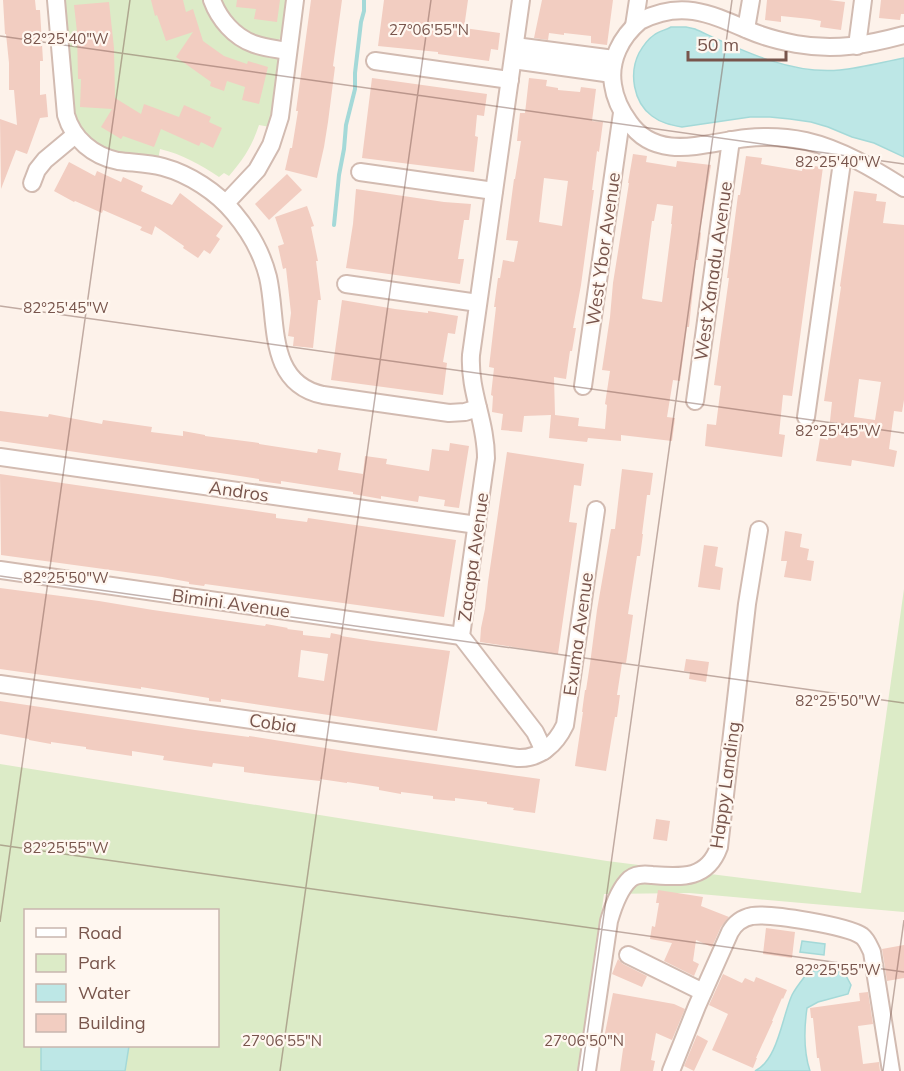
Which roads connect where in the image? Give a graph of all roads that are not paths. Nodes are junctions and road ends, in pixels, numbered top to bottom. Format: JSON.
{"nodes":[{"id":1,"x":56,"y":0,"type":"edge"},
{"id":2,"x":212,"y":0,"type":"edge"},
{"id":3,"x":295,"y":0,"type":"edge"},
{"id":4,"x":521,"y":0,"type":"edge"},
{"id":5,"x":638,"y":0,"type":"edge"},
{"id":6,"x":750,"y":0,"type":"edge"},
{"id":7,"x":863,"y":0,"type":"edge"},
{"id":8,"x":634,"y":26,"type":"junction"},
{"id":9,"x":746,"y":29,"type":"junction"},
{"id":10,"x":904,"y":35,"type":"edge"},
{"id":11,"x":857,"y":46,"type":"junction"},
{"id":12,"x":287,"y":51,"type":"junction"},
{"id":13,"x":514,"y":53,"type":"junction"},
{"id":14,"x":375,"y":61,"type":"dead end"},
{"id":15,"x":613,"y":66,"type":"junction"},
{"id":16,"x":510,"y":80,"type":"junction"},
{"id":17,"x":622,"y":113,"type":"junction"},
{"id":18,"x":75,"y":135,"type":"junction"},
{"id":19,"x":731,"y":140,"type":"junction"},
{"id":20,"x":843,"y":154,"type":"junction"},
{"id":21,"x":360,"y":172,"type":"dead end"},
{"id":22,"x":32,"y":183,"type":"dead end"},
{"id":23,"x":904,"y":188,"type":"edge"},
{"id":24,"x":494,"y":191,"type":"junction"},
{"id":25,"x":226,"y":203,"type":"junction"},
{"id":26,"x":346,"y":284,"type":"dead end"},
{"id":27,"x":478,"y":303,"type":"junction"},
{"id":28,"x":583,"y":386,"type":"dead end"},
{"id":29,"x":694,"y":401,"type":"dead end"},
{"id":30,"x":478,"y":408,"type":"junction"},
{"id":31,"x":806,"y":417,"type":"dead end"},
{"id":32,"x":0,"y":457,"type":"edge"},
{"id":33,"x":596,"y":510,"type":"dead end"},
{"id":34,"x":477,"y":525,"type":"junction"},
{"id":35,"x":759,"y":530,"type":"dead end"},
{"id":36,"x":0,"y":570,"type":"edge"},
{"id":37,"x":461,"y":636,"type":"junction"},
{"id":38,"x":0,"y":684,"type":"edge"},
{"id":39,"x":544,"y":751,"type":"junction"},
{"id":40,"x":628,"y":955,"type":"dead end"},
{"id":41,"x":703,"y":992,"type":"junction"},
{"id":42,"x":587,"y":1071,"type":"edge"},
{"id":43,"x":671,"y":1071,"type":"edge"},
{"id":44,"x":891,"y":1071,"type":"edge"}],
"edges":[{"from":1,"to":18,"type":"street"},
{"from":2,"to":12,"type":"street"},
{"from":3,"to":12,"type":"street"},
{"from":4,"to":13,"type":"street","name":"Zacapa Avenue"},
{"from":5,"to":8,"type":"street"},
{"from":6,"to":9,"type":"street"},
{"from":7,"to":11,"type":"street"},
{"from":8,"to":9,"type":"street"},
{"from":8,"to":15,"type":"street"},
{"from":9,"to":11,"type":"street"},
{"from":10,"to":11,"type":"street"},
{"from":12,"to":25,"type":"street"},
{"from":13,"to":15,"type":"street"},
{"from":13,"to":16,"type":"street","name":"Zacapa Avenue"},
{"from":14,"to":16,"type":"street"},
{"from":15,"to":17,"type":"street"},
{"from":16,"to":24,"type":"street","name":"Zacapa Avenue"},
{"from":17,"to":19,"type":"street"},
{"from":17,"to":28,"type":"street","name":"West Ybor Avenue"},
{"from":18,"to":22,"type":"street"},
{"from":18,"to":25,"type":"street"},
{"from":19,"to":20,"type":"street"},
{"from":19,"to":29,"type":"street","name":"West Xanadu Avenue"},
{"from":20,"to":23,"type":"street"},
{"from":20,"to":31,"type":"street"},
{"from":21,"to":24,"type":"street"},
{"from":24,"to":27,"type":"street","name":"Zacapa Avenue"},
{"from":25,"to":30,"type":"street"},
{"from":26,"to":27,"type":"street"},
{"from":27,"to":30,"type":"street","name":"Zacapa Avenue"},
{"from":30,"to":34,"type":"street","name":"Zacapa Avenue"},
{"from":32,"to":34,"type":"street","name":"Andros"},
{"from":33,"to":39,"type":"street","name":"Exuma Avenue"},
{"from":34,"to":37,"type":"street","name":"Zacapa Avenue"},
{"from":35,"to":42,"type":"street","name":"Happy Landing"},
{"from":36,"to":37,"type":"street","name":"Bimini Avenue"},
{"from":37,"to":39,"type":"street","name":"Zacapa Avenue"},
{"from":38,"to":39,"type":"street","name":"Cobia"},
{"from":40,"to":41,"type":"street"},
{"from":41,"to":43,"type":"street"},
{"from":41,"to":44,"type":"street"}]}
